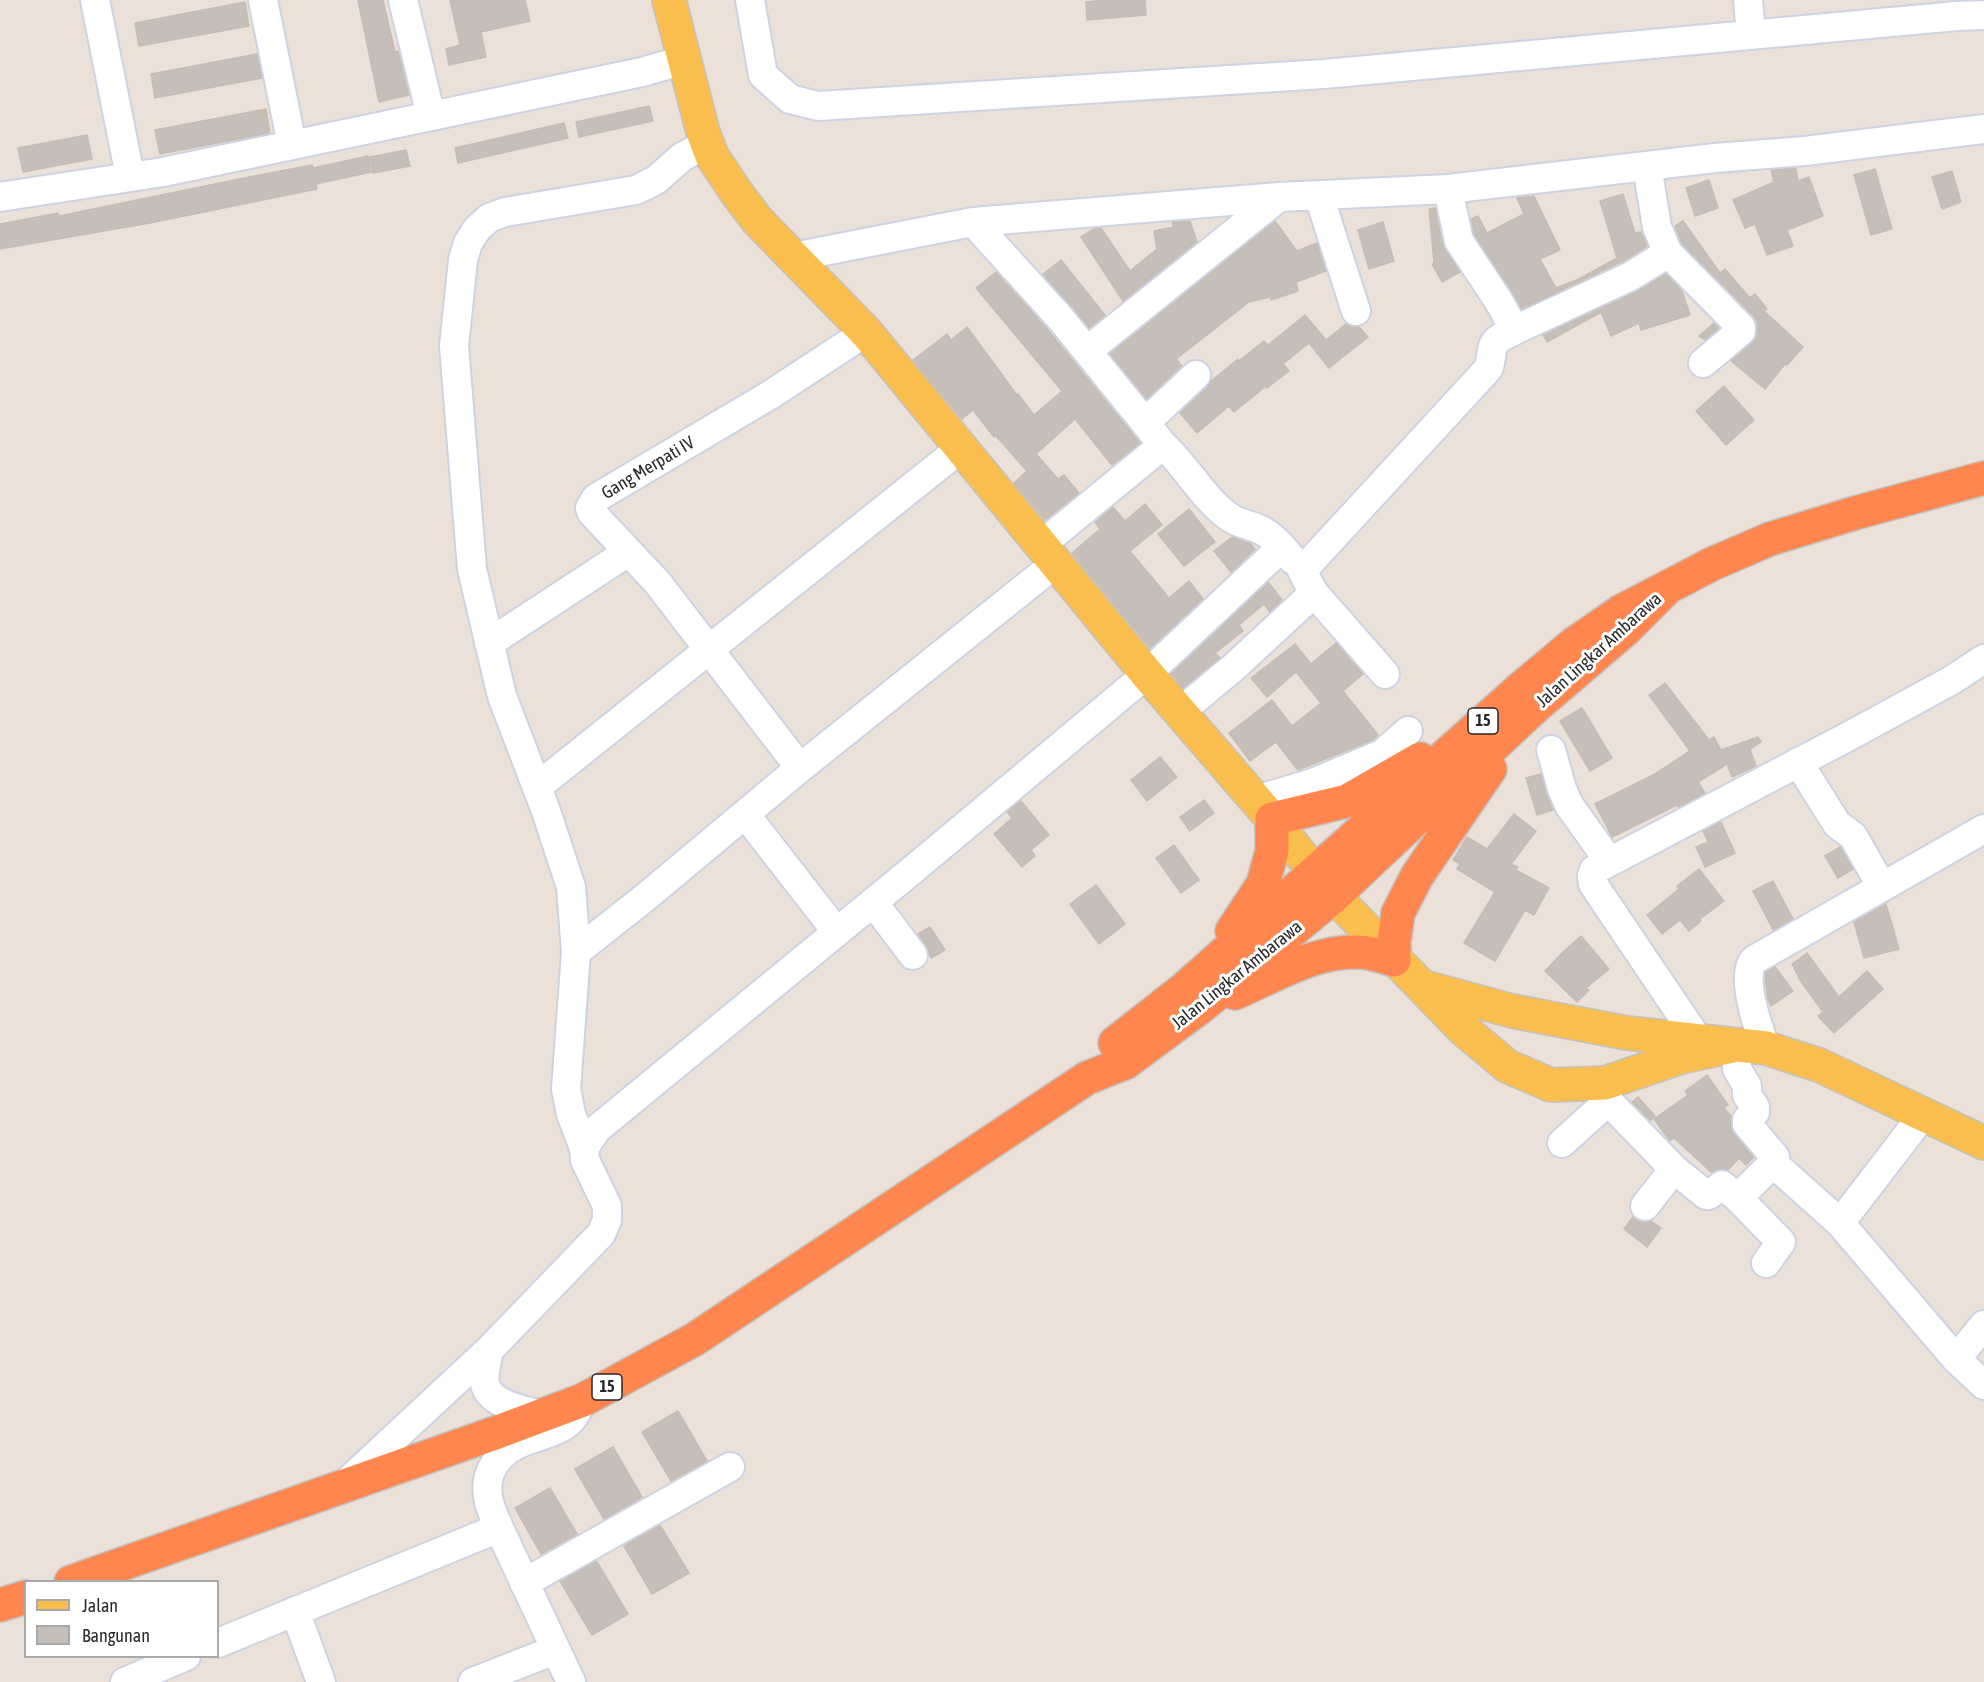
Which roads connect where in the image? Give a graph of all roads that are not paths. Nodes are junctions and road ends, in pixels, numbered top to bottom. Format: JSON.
{"nodes":[{"id":1,"x":95,"y":0,"type":"edge"},
{"id":2,"x":262,"y":0,"type":"edge"},
{"id":3,"x":403,"y":0,"type":"edge"},
{"id":4,"x":669,"y":0,"type":"edge"},
{"id":5,"x":750,"y":0,"type":"edge"},
{"id":6,"x":1748,"y":0,"type":"edge"},
{"id":7,"x":1984,"y":15,"type":"edge"},
{"id":8,"x":1751,"y":34,"type":"junction"},
{"id":9,"x":684,"y":60,"type":"junction"},
{"id":10,"x":430,"y":116,"type":"junction"},
{"id":11,"x":1984,"y":129,"type":"edge"},
{"id":12,"x":292,"y":145,"type":"junction"},
{"id":13,"x":710,"y":148,"type":"junction"},
{"id":14,"x":1647,"y":166,"type":"junction"},
{"id":15,"x":130,"y":176,"type":"junction"},
{"id":16,"x":1448,"y":189,"type":"junction"},
{"id":17,"x":1319,"y":195,"type":"junction"},
{"id":18,"x":0,"y":197,"type":"edge"},
{"id":19,"x":1279,"y":197,"type":"junction"},
{"id":20,"x":974,"y":222,"type":"junction"},
{"id":21,"x":1668,"y":253,"type":"junction"},
{"id":22,"x":793,"y":257,"type":"junction"},
{"id":23,"x":1356,"y":310,"type":"dead end"},
{"id":24,"x":1515,"y":330,"type":"junction"},
{"id":25,"x":866,"y":332,"type":"junction"},
{"id":26,"x":1087,"y":351,"type":"junction"},
{"id":27,"x":1703,"y":363,"type":"dead end"},
{"id":28,"x":1196,"y":375,"type":"dead end"},
{"id":29,"x":1145,"y":423,"type":"junction"},
{"id":30,"x":1162,"y":445,"type":"junction"},
{"id":31,"x":961,"y":448,"type":"junction"},
{"id":32,"x":1984,"y":478,"type":"edge"},
{"id":33,"x":1282,"y":547,"type":"junction"},
{"id":34,"x":628,"y":552,"type":"junction"},
{"id":35,"x":1049,"y":554,"type":"junction"},
{"id":36,"x":1308,"y":582,"type":"junction"},
{"id":37,"x":489,"y":643,"type":"junction"},
{"id":38,"x":709,"y":649,"type":"junction"},
{"id":39,"x":1984,"y":659,"type":"edge"},
{"id":40,"x":1147,"y":674,"type":"junction"},
{"id":41,"x":1384,"y":674,"type":"dead end"},
{"id":42,"x":1527,"y":698,"type":"junction"},
{"id":43,"x":1180,"y":712,"type":"junction"},
{"id":44,"x":1408,"y":731,"type":"dead end"},
{"id":45,"x":1551,"y":750,"type":"dead end"},
{"id":46,"x":1798,"y":762,"type":"junction"},
{"id":47,"x":800,"y":768,"type":"junction"},
{"id":48,"x":537,"y":787,"type":"junction"},
{"id":49,"x":1264,"y":809,"type":"junction"},
{"id":50,"x":745,"y":814,"type":"junction"},
{"id":51,"x":1984,"y":829,"type":"edge"},
{"id":52,"x":1609,"y":861,"type":"junction"},
{"id":53,"x":1325,"y":884,"type":"junction"},
{"id":54,"x":1882,"y":887,"type":"junction"},
{"id":55,"x":873,"y":902,"type":"junction"},
{"id":56,"x":836,"y":931,"type":"junction"},
{"id":57,"x":576,"y":952,"type":"junction"},
{"id":58,"x":913,"y":955,"type":"dead end"},
{"id":59,"x":1394,"y":960,"type":"junction"},
{"id":60,"x":1424,"y":987,"type":"junction"},
{"id":61,"x":1193,"y":997,"type":"junction"},
{"id":62,"x":1699,"y":1041,"type":"junction"},
{"id":63,"x":1744,"y":1047,"type":"junction"},
{"id":64,"x":1923,"y":1115,"type":"junction"},
{"id":65,"x":1562,"y":1143,"type":"dead end"},
{"id":66,"x":1984,"y":1143,"type":"edge"},
{"id":67,"x":584,"y":1148,"type":"junction"},
{"id":68,"x":1773,"y":1163,"type":"junction"},
{"id":69,"x":1674,"y":1169,"type":"junction"},
{"id":70,"x":1738,"y":1198,"type":"junction"},
{"id":71,"x":1646,"y":1206,"type":"dead end"},
{"id":72,"x":1840,"y":1223,"type":"junction"},
{"id":73,"x":1766,"y":1263,"type":"dead end"},
{"id":74,"x":1984,"y":1325,"type":"edge"},
{"id":75,"x":489,"y":1350,"type":"junction"},
{"id":76,"x":1956,"y":1359,"type":"junction"},
{"id":77,"x":1984,"y":1385,"type":"edge"},
{"id":78,"x":584,"y":1400,"type":"junction"},
{"id":79,"x":542,"y":1415,"type":"junction"},
{"id":80,"x":730,"y":1467,"type":"dead end"},
{"id":81,"x":344,"y":1486,"type":"junction"},
{"id":82,"x":499,"y":1528,"type":"junction"},
{"id":83,"x":78,"y":1580,"type":"edge"},
{"id":84,"x":524,"y":1583,"type":"junction"},
{"id":85,"x":24,"y":1598,"type":"edge"},
{"id":86,"x":0,"y":1605,"type":"edge"},
{"id":87,"x":24,"y":1608,"type":"edge"},
{"id":88,"x":295,"y":1611,"type":"junction"},
{"id":89,"x":0,"y":1620,"type":"edge"},
{"id":90,"x":219,"y":1643,"type":"edge"},
{"id":91,"x":555,"y":1650,"type":"junction"},
{"id":92,"x":181,"y":1658,"type":"edge"},
{"id":93,"x":125,"y":1682,"type":"edge"},
{"id":94,"x":321,"y":1682,"type":"edge"},
{"id":95,"x":473,"y":1682,"type":"edge"},
{"id":96,"x":571,"y":1682,"type":"edge"}],
"edges":[{"from":1,"to":15,"type":"street"},
{"from":2,"to":12,"type":"street"},
{"from":3,"to":10,"type":"street"},
{"from":4,"to":9,"type":"main road"},
{"from":5,"to":8,"type":"street"},
{"from":6,"to":8,"type":"street"},
{"from":7,"to":8,"type":"street"},
{"from":9,"to":10,"type":"street"},
{"from":9,"to":13,"type":"main road"},
{"from":10,"to":12,"type":"street"},
{"from":11,"to":14,"type":"street"},
{"from":12,"to":15,"type":"street"},
{"from":13,"to":22,"type":"main road"},
{"from":13,"to":37,"type":"street"},
{"from":14,"to":16,"type":"street"},
{"from":14,"to":21,"type":"street"},
{"from":15,"to":18,"type":"street"},
{"from":16,"to":17,"type":"street"},
{"from":16,"to":24,"type":"street"},
{"from":17,"to":19,"type":"street"},
{"from":17,"to":23,"type":"street"},
{"from":19,"to":20,"type":"street"},
{"from":19,"to":26,"type":"street"},
{"from":20,"to":22,"type":"street"},
{"from":20,"to":26,"type":"street"},
{"from":21,"to":24,"type":"street"},
{"from":21,"to":27,"type":"street"},
{"from":22,"to":25,"type":"main road"},
{"from":24,"to":36,"type":"street"},
{"from":25,"to":31,"type":"main road"},
{"from":25,"to":34,"type":"street","name":"Gang Merpati IV"},
{"from":26,"to":29,"type":"street"},
{"from":28,"to":29,"type":"street"},
{"from":29,"to":30,"type":"street"},
{"from":30,"to":33,"type":"street"},
{"from":30,"to":35,"type":"street"},
{"from":31,"to":35,"type":"main road"},
{"from":31,"to":38,"type":"street"},
{"from":32,"to":42,"type":"highway","name":"Jalan Lingkar Ambarawa","number":"15"},
{"from":33,"to":36,"type":"street"},
{"from":33,"to":40,"type":"street"},
{"from":34,"to":37,"type":"street"},
{"from":34,"to":38,"type":"street","name":"Gang Merpati IV"},
{"from":35,"to":40,"type":"main road"},
{"from":35,"to":47,"type":"street"},
{"from":36,"to":41,"type":"street"},
{"from":36,"to":43,"type":"street"},
{"from":37,"to":48,"type":"street"},
{"from":38,"to":47,"type":"street","name":"Gang Merpati IV"},
{"from":38,"to":48,"type":"street"},
{"from":39,"to":46,"type":"street"},
{"from":40,"to":43,"type":"main road"},
{"from":40,"to":55,"type":"street"},
{"from":42,"to":49,"type":"highway"},
{"from":42,"to":53,"type":"highway","name":"Jalan Lingkar Ambarawa","number":"15"},
{"from":42,"to":59,"type":"highway"},
{"from":43,"to":49,"type":"main road"},
{"from":44,"to":49,"type":"street"},
{"from":45,"to":52,"type":"street"},
{"from":46,"to":52,"type":"street"},
{"from":46,"to":54,"type":"street"},
{"from":47,"to":50,"type":"street"},
{"from":48,"to":57,"type":"street"},
{"from":49,"to":53,"type":"main road"},
{"from":49,"to":61,"type":"highway"},
{"from":50,"to":56,"type":"street"},
{"from":50,"to":57,"type":"street"},
{"from":51,"to":54,"type":"street"},
{"from":52,"to":62,"type":"street"},
{"from":53,"to":59,"type":"main road"},
{"from":53,"to":61,"type":"highway","name":"Jalan Lingkar Ambarawa","number":"15"},
{"from":54,"to":63,"type":"street"},
{"from":55,"to":56,"type":"street"},
{"from":55,"to":58,"type":"street"},
{"from":56,"to":67,"type":"street"},
{"from":57,"to":67,"type":"street"},
{"from":59,"to":60,"type":"main road"},
{"from":59,"to":61,"type":"highway"},
{"from":60,"to":62,"type":"main road"},
{"from":60,"to":63,"type":"main road"},
{"from":61,"to":78,"type":"highway","name":"Jalan Lingkar Ambarawa","number":"15"},
{"from":62,"to":63,"type":"main road"},
{"from":63,"to":64,"type":"main road"},
{"from":63,"to":68,"type":"street"},
{"from":64,"to":66,"type":"main road"},
{"from":64,"to":72,"type":"street"},
{"from":65,"to":69,"type":"street"},
{"from":67,"to":75,"type":"street"},
{"from":68,"to":70,"type":"street"},
{"from":68,"to":72,"type":"street"},
{"from":69,"to":70,"type":"street"},
{"from":69,"to":71,"type":"street"},
{"from":70,"to":73,"type":"street"},
{"from":72,"to":76,"type":"street"},
{"from":74,"to":76,"type":"street"},
{"from":75,"to":79,"type":"street"},
{"from":75,"to":81,"type":"street"},
{"from":76,"to":77,"type":"street"},
{"from":78,"to":79,"type":"highway","number":"15"},
{"from":78,"to":82,"type":"street"},
{"from":79,"to":81,"type":"highway","number":"15"},
{"from":80,"to":84,"type":"street"},
{"from":81,"to":83,"type":"highway","number":"15"},
{"from":82,"to":84,"type":"street"},
{"from":82,"to":88,"type":"street"},
{"from":84,"to":91,"type":"street"},
{"from":85,"to":86,"type":"highway"},
{"from":87,"to":89,"type":"street"},
{"from":88,"to":90,"type":"street"},
{"from":88,"to":94,"type":"street"},
{"from":91,"to":95,"type":"street"},
{"from":91,"to":96,"type":"street"},
{"from":92,"to":93,"type":"street"}]}
